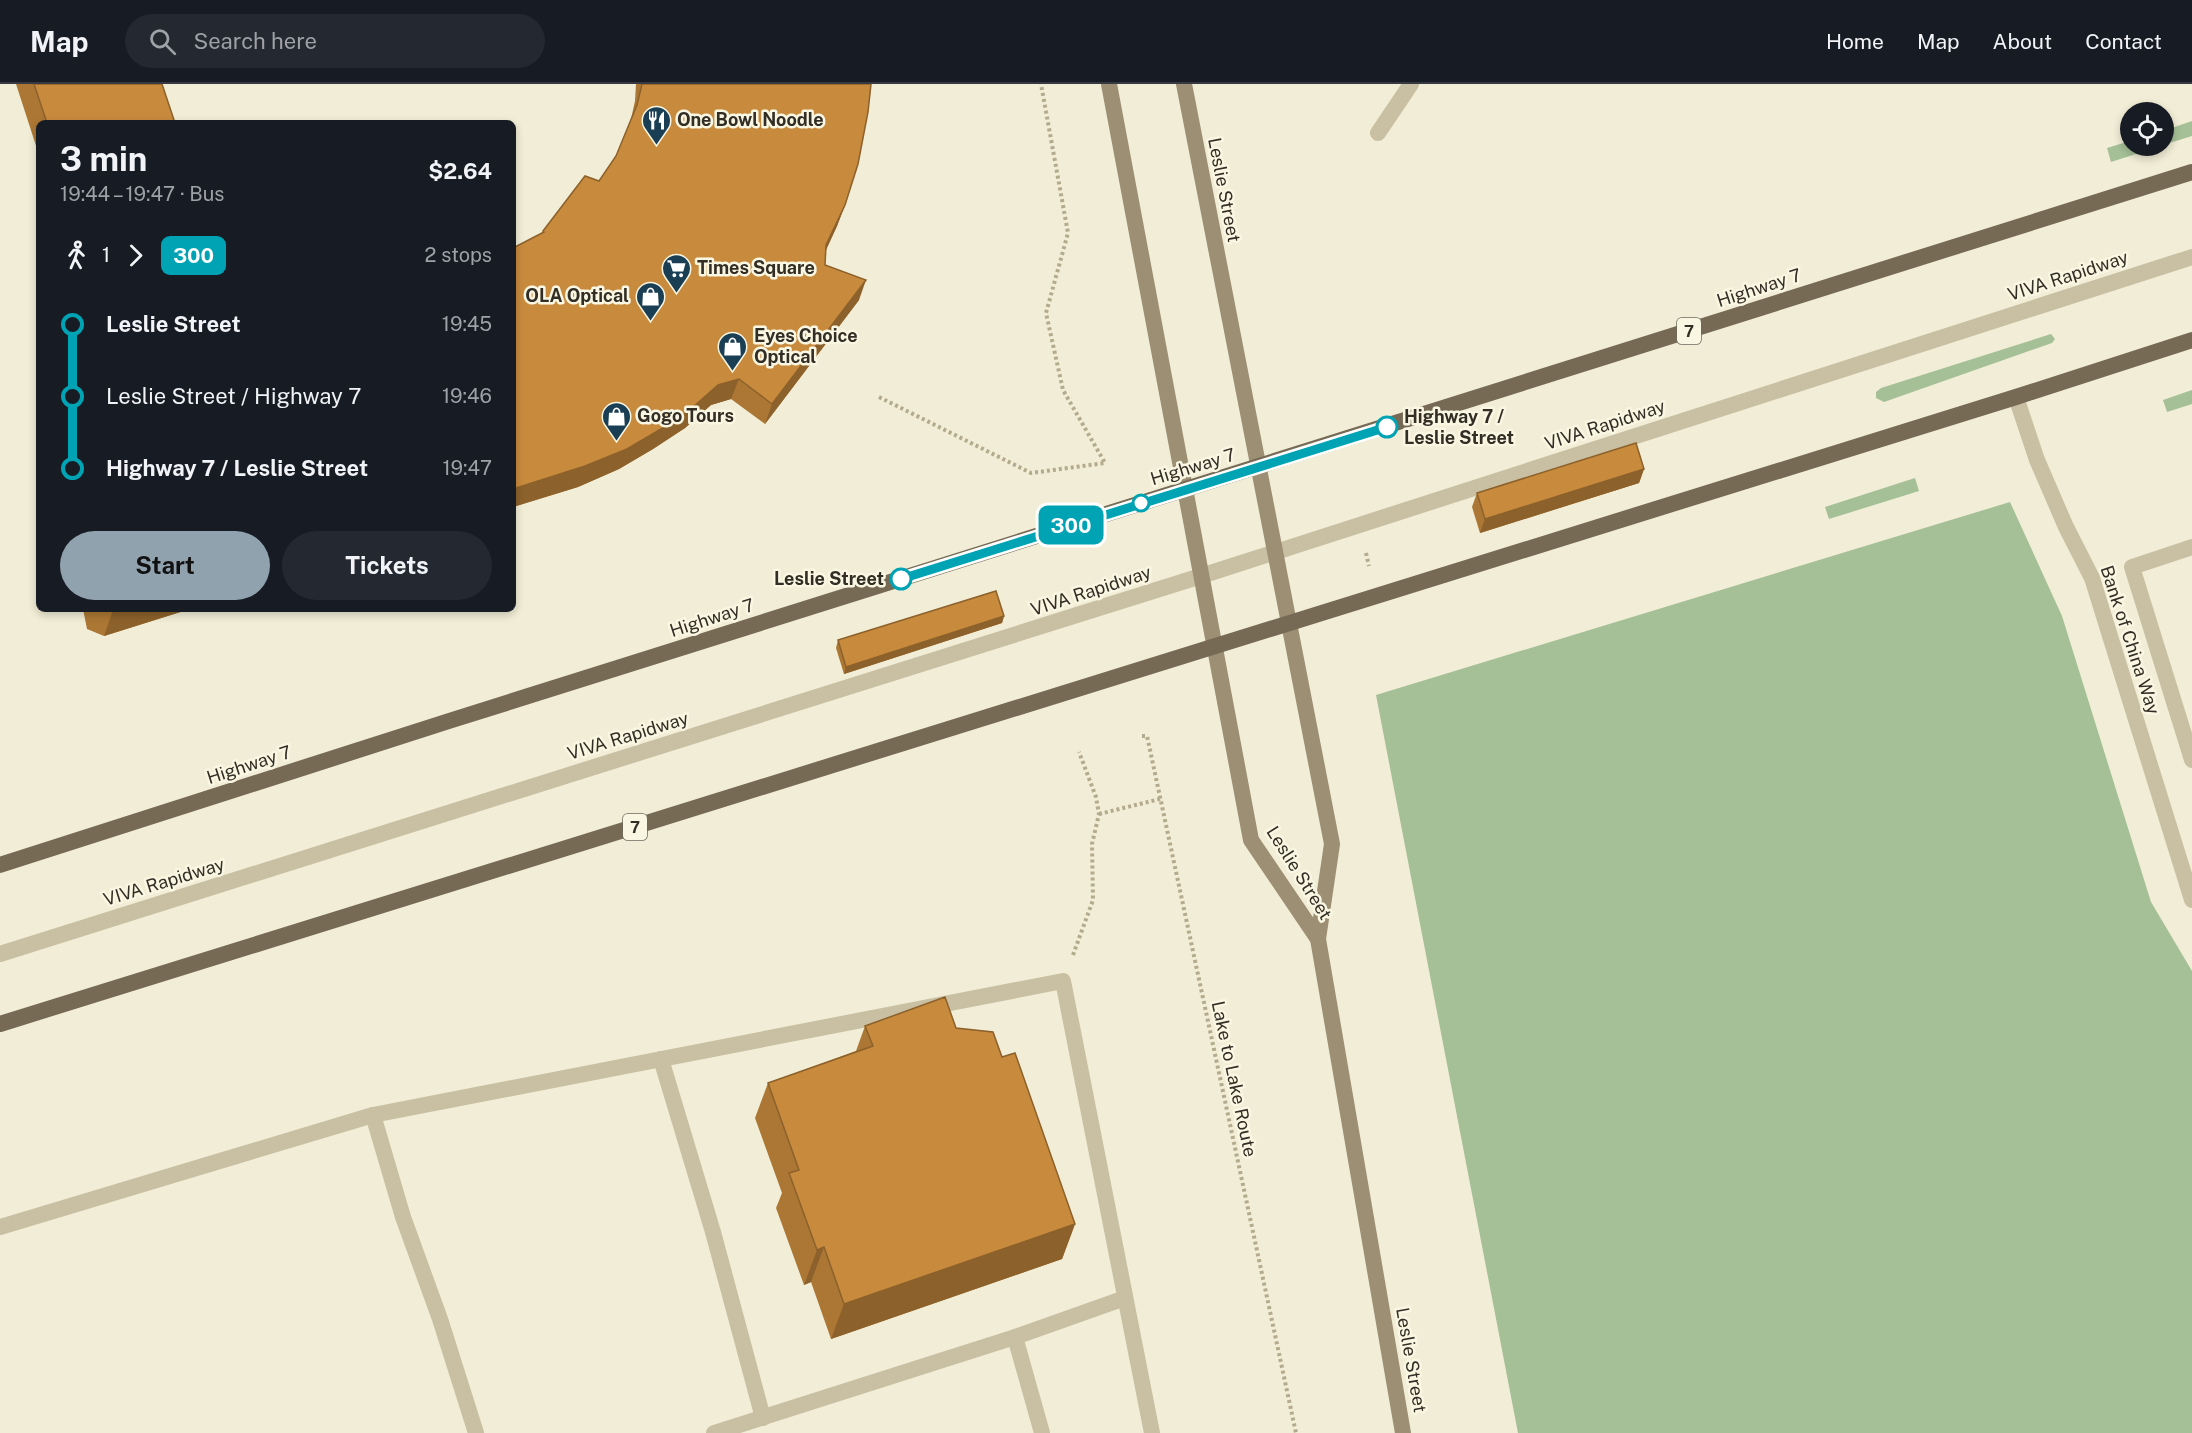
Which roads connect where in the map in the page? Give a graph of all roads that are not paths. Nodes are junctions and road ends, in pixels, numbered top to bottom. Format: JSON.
{"nodes":[{"id":1,"x":1109,"y":84,"type":"edge"},
{"id":2,"x":1184,"y":84,"type":"edge"},
{"id":3,"x":1411,"y":84,"type":"edge"},
{"id":4,"x":1378,"y":133,"type":"dead end"},
{"id":5,"x":2192,"y":172,"type":"edge"},
{"id":6,"x":2192,"y":257,"type":"edge"},
{"id":7,"x":2192,"y":340,"type":"edge"},
{"id":8,"x":2016,"y":397,"type":"junction"},
{"id":9,"x":1258,"y":468,"type":"junction"},
{"id":10,"x":1185,"y":490,"type":"junction"},
{"id":11,"x":2192,"y":547,"type":"edge"},
{"id":12,"x":1275,"y":552,"type":"junction"},
{"id":13,"x":1201,"y":576,"type":"junction"},
{"id":14,"x":1289,"y":624,"type":"junction"},
{"id":15,"x":1214,"y":647,"type":"junction"},
{"id":16,"x":2192,"y":760,"type":"edge"},
{"id":17,"x":0,"y":865,"type":"edge"},
{"id":18,"x":2192,"y":900,"type":"edge"},
{"id":19,"x":1318,"y":939,"type":"junction"},
{"id":20,"x":0,"y":954,"type":"edge"},
{"id":21,"x":0,"y":1024,"type":"edge"},
{"id":22,"x":661,"y":1059,"type":"junction"},
{"id":23,"x":373,"y":1115,"type":"junction"},
{"id":24,"x":0,"y":1227,"type":"edge"},
{"id":25,"x":1125,"y":1298,"type":"junction"},
{"id":26,"x":1015,"y":1337,"type":"junction"},
{"id":27,"x":763,"y":1418,"type":"junction"},
{"id":28,"x":476,"y":1433,"type":"edge"},
{"id":29,"x":714,"y":1433,"type":"edge"},
{"id":30,"x":1042,"y":1433,"type":"edge"},
{"id":31,"x":1152,"y":1433,"type":"edge"},
{"id":32,"x":1403,"y":1433,"type":"edge"}],
"edges":[{"from":1,"to":10,"type":"main road","name":"Leslie Street"},
{"from":2,"to":9,"type":"main road","name":"Leslie Street"},
{"from":3,"to":4,"type":"lane"},
{"from":5,"to":9,"type":"main road","name":"Highway 7","number":"7"},
{"from":6,"to":12,"type":"lane","name":"VIVA Rapidway"},
{"from":7,"to":8,"type":"main road","number":"7"},
{"from":8,"to":14,"type":"main road","number":"7"},
{"from":8,"to":18,"type":"lane","name":"Bank of China Way"},
{"from":9,"to":10,"type":"main road","name":"Highway 7","number":"7"},
{"from":9,"to":12,"type":"main road","name":"Leslie Street"},
{"from":10,"to":13,"type":"main road","name":"Leslie Street"},
{"from":10,"to":17,"type":"main road","name":"Highway 7","number":"7"},
{"from":11,"to":16,"type":"lane"},
{"from":12,"to":13,"type":"lane","name":"VIVA Rapidway"},
{"from":12,"to":14,"type":"main road","name":"Leslie Street"},
{"from":13,"to":15,"type":"main road","name":"Leslie Street"},
{"from":13,"to":20,"type":"lane","name":"VIVA Rapidway"},
{"from":14,"to":15,"type":"main road","number":"7"},
{"from":14,"to":19,"type":"main road","name":"Leslie Street"},
{"from":15,"to":19,"type":"main road","name":"Leslie Street"},
{"from":15,"to":21,"type":"main road","number":"7"},
{"from":19,"to":32,"type":"main road","name":"Leslie Street"},
{"from":22,"to":23,"type":"lane"},
{"from":22,"to":25,"type":"lane"},
{"from":22,"to":27,"type":"lane"},
{"from":23,"to":24,"type":"lane"},
{"from":23,"to":28,"type":"lane"},
{"from":25,"to":26,"type":"lane"},
{"from":25,"to":31,"type":"lane"},
{"from":26,"to":27,"type":"lane"},
{"from":26,"to":30,"type":"lane"},
{"from":27,"to":29,"type":"lane"}]}
